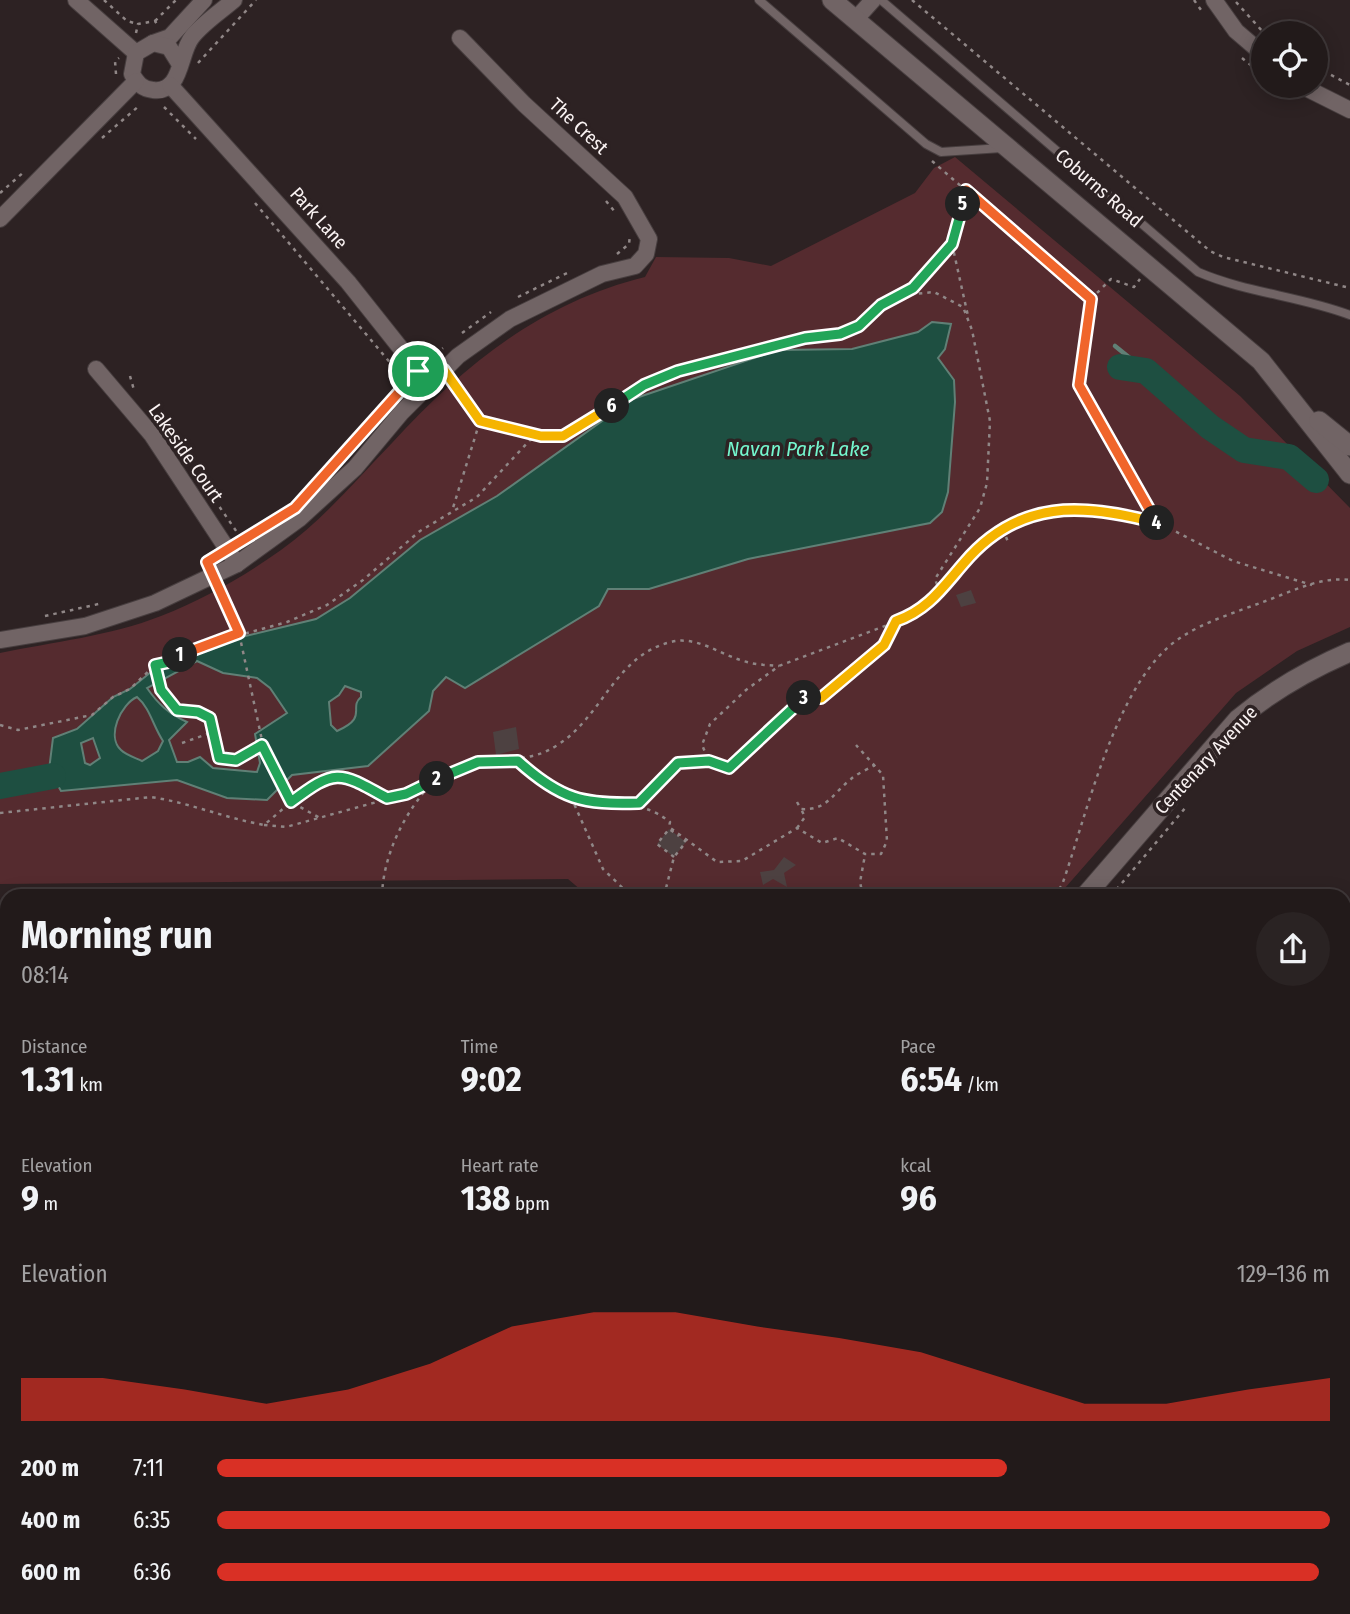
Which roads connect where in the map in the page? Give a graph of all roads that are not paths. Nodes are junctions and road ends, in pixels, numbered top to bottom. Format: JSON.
{"nodes":[{"id":1,"x":76,"y":0,"type":"edge"},
{"id":2,"x":204,"y":0,"type":"edge"},
{"id":3,"x":234,"y":0,"type":"edge"},
{"id":4,"x":759,"y":0,"type":"edge"},
{"id":5,"x":832,"y":0,"type":"edge"},
{"id":6,"x":873,"y":0,"type":"edge"},
{"id":7,"x":881,"y":0,"type":"edge"},
{"id":8,"x":1213,"y":0,"type":"edge"},
{"id":9,"x":855,"y":19,"type":"junction"},
{"id":10,"x":460,"y":38,"type":"dead end"},
{"id":11,"x":153,"y":43,"type":"junction"},
{"id":12,"x":1251,"y":44,"type":"edge"},
{"id":13,"x":136,"y":53,"type":"junction"},
{"id":14,"x":187,"y":65,"type":"junction"},
{"id":15,"x":136,"y":82,"type":"junction"},
{"id":16,"x":170,"y":85,"type":"junction"},
{"id":17,"x":1326,"y":98,"type":"edge"},
{"id":18,"x":1350,"y":110,"type":"edge"},
{"id":19,"x":1008,"y":148,"type":"junction"},
{"id":20,"x":0,"y":219,"type":"edge"},
{"id":21,"x":1350,"y":314,"type":"edge"},
{"id":22,"x":96,"y":369,"type":"dead end"},
{"id":23,"x":429,"y":384,"type":"junction"},
{"id":24,"x":1297,"y":403,"type":"junction"},
{"id":25,"x":1350,"y":446,"type":"edge"},
{"id":26,"x":1350,"y":474,"type":"edge"},
{"id":27,"x":232,"y":558,"type":"junction"},
{"id":28,"x":0,"y":640,"type":"edge"},
{"id":29,"x":1350,"y":652,"type":"edge"},
{"id":30,"x":1091,"y":889,"type":"edge"}],
"edges":[{"from":1,"to":13,"type":"street"},
{"from":2,"to":11,"type":"street"},
{"from":3,"to":14,"type":"street"},
{"from":4,"to":19,"type":"lane"},
{"from":5,"to":9,"type":"street","name":"Coburns Road"},
{"from":6,"to":9,"type":"street"},
{"from":7,"to":21,"type":"lane","name":"Coburns Road"},
{"from":8,"to":12,"type":"street"},
{"from":9,"to":19,"type":"street","name":"Coburns Road"},
{"from":10,"to":23,"type":"street","name":"The Crest"},
{"from":11,"to":13,"type":"street"},
{"from":11,"to":14,"type":"street"},
{"from":13,"to":15,"type":"street"},
{"from":14,"to":16,"type":"street"},
{"from":15,"to":16,"type":"street"},
{"from":15,"to":20,"type":"street"},
{"from":16,"to":23,"type":"street","name":"Park Lane"},
{"from":17,"to":18,"type":"street"},
{"from":19,"to":24,"type":"street","name":"Coburns Road"},
{"from":22,"to":27,"type":"street","name":"Lakeside Court"},
{"from":23,"to":27,"type":"street"},
{"from":24,"to":25,"type":"street","name":"Coburns Road"},
{"from":24,"to":26,"type":"street","name":"Coburns Road"},
{"from":27,"to":28,"type":"street"},
{"from":29,"to":30,"type":"street","name":"Centenary Avenue"}]}
